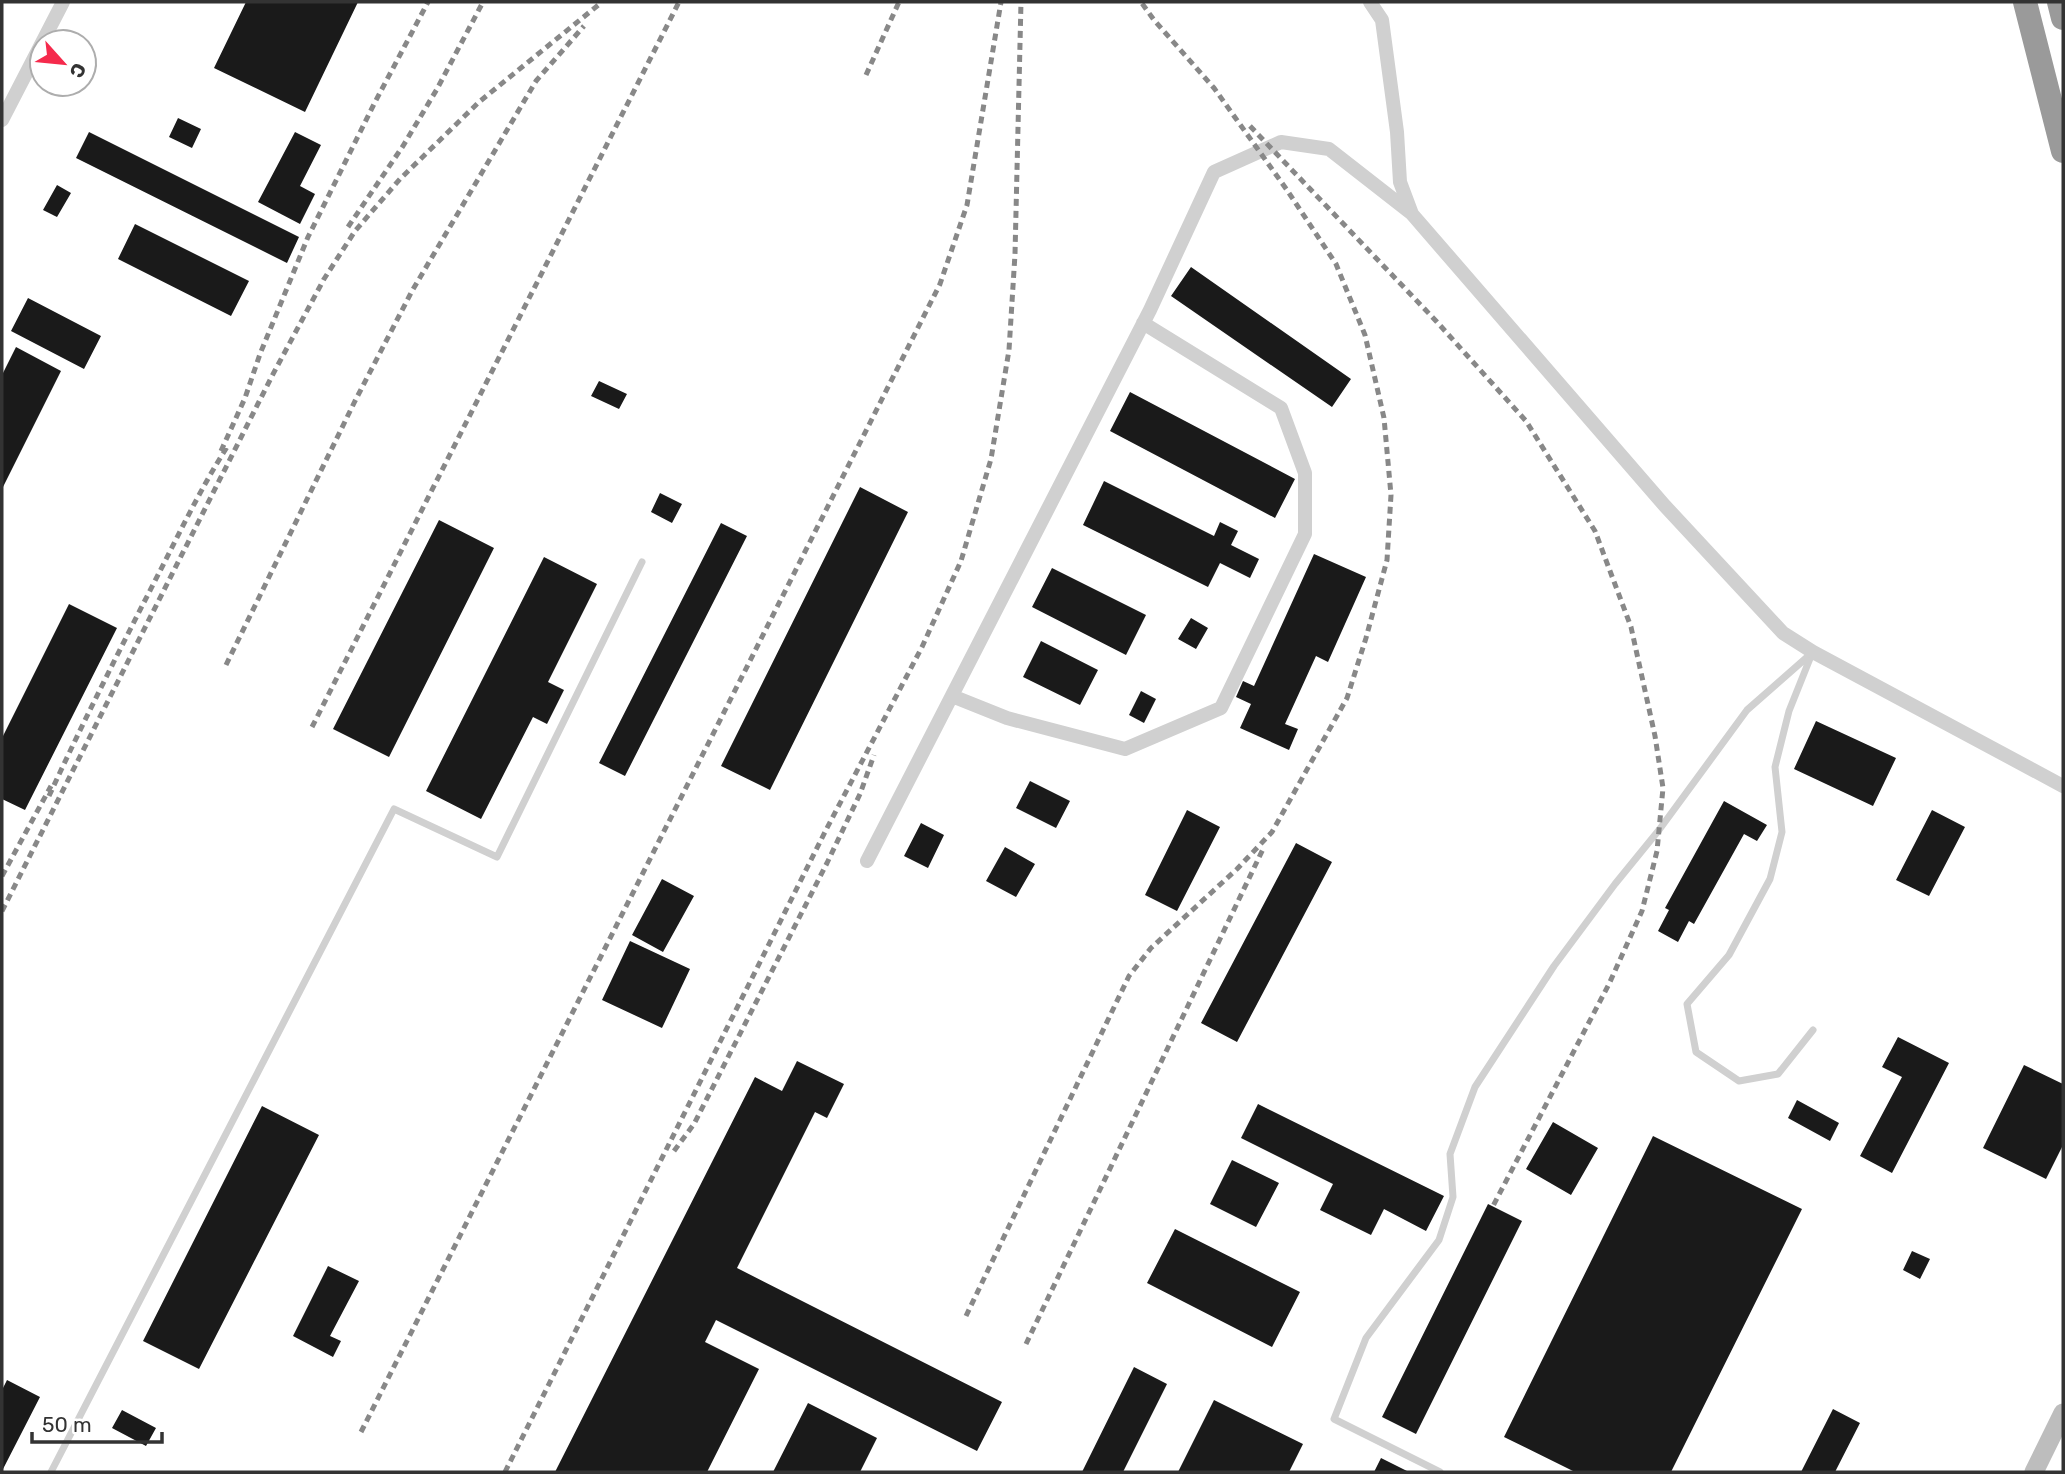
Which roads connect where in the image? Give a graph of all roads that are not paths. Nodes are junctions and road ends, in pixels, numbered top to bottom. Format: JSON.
{"nodes":[{"id":1,"x":63,"y":2,"type":"edge"},
{"id":2,"x":1370,"y":2,"type":"edge"},
{"id":3,"x":2025,"y":2,"type":"edge"},
{"id":4,"x":2059,"y":2,"type":"edge"},
{"id":5,"x":2063,"y":18,"type":"edge"},
{"id":6,"x":2,"y":120,"type":"edge"},
{"id":7,"x":2063,"y":151,"type":"edge"},
{"id":8,"x":1412,"y":214,"type":"junction"},
{"id":9,"x":1143,"y":323,"type":"junction"},
{"id":10,"x":642,"y":562,"type":"dead end"},
{"id":11,"x":1813,"y":652,"type":"junction"},
{"id":12,"x":952,"y":696,"type":"junction"},
{"id":13,"x":2063,"y":786,"type":"edge"},
{"id":14,"x":867,"y":862,"type":"dead end"},
{"id":15,"x":1813,"y":1030,"type":"dead end"},
{"id":16,"x":2063,"y":1413,"type":"edge"},
{"id":17,"x":51,"y":1472,"type":"edge"},
{"id":18,"x":1440,"y":1472,"type":"edge"},
{"id":19,"x":2034,"y":1472,"type":"edge"}],
"edges":[{"from":1,"to":6,"type":"street"},
{"from":2,"to":8,"type":"street"},
{"from":3,"to":7,"type":"highway"},
{"from":4,"to":5,"type":"highway"},
{"from":8,"to":9,"type":"street"},
{"from":8,"to":11,"type":"street"},
{"from":9,"to":12,"type":"street"},
{"from":9,"to":12,"type":"street"},
{"from":10,"to":17,"type":"lane"},
{"from":11,"to":13,"type":"street"},
{"from":11,"to":15,"type":"lane"},
{"from":11,"to":18,"type":"lane"},
{"from":12,"to":14,"type":"street"},
{"from":16,"to":19,"type":"street"}]}
